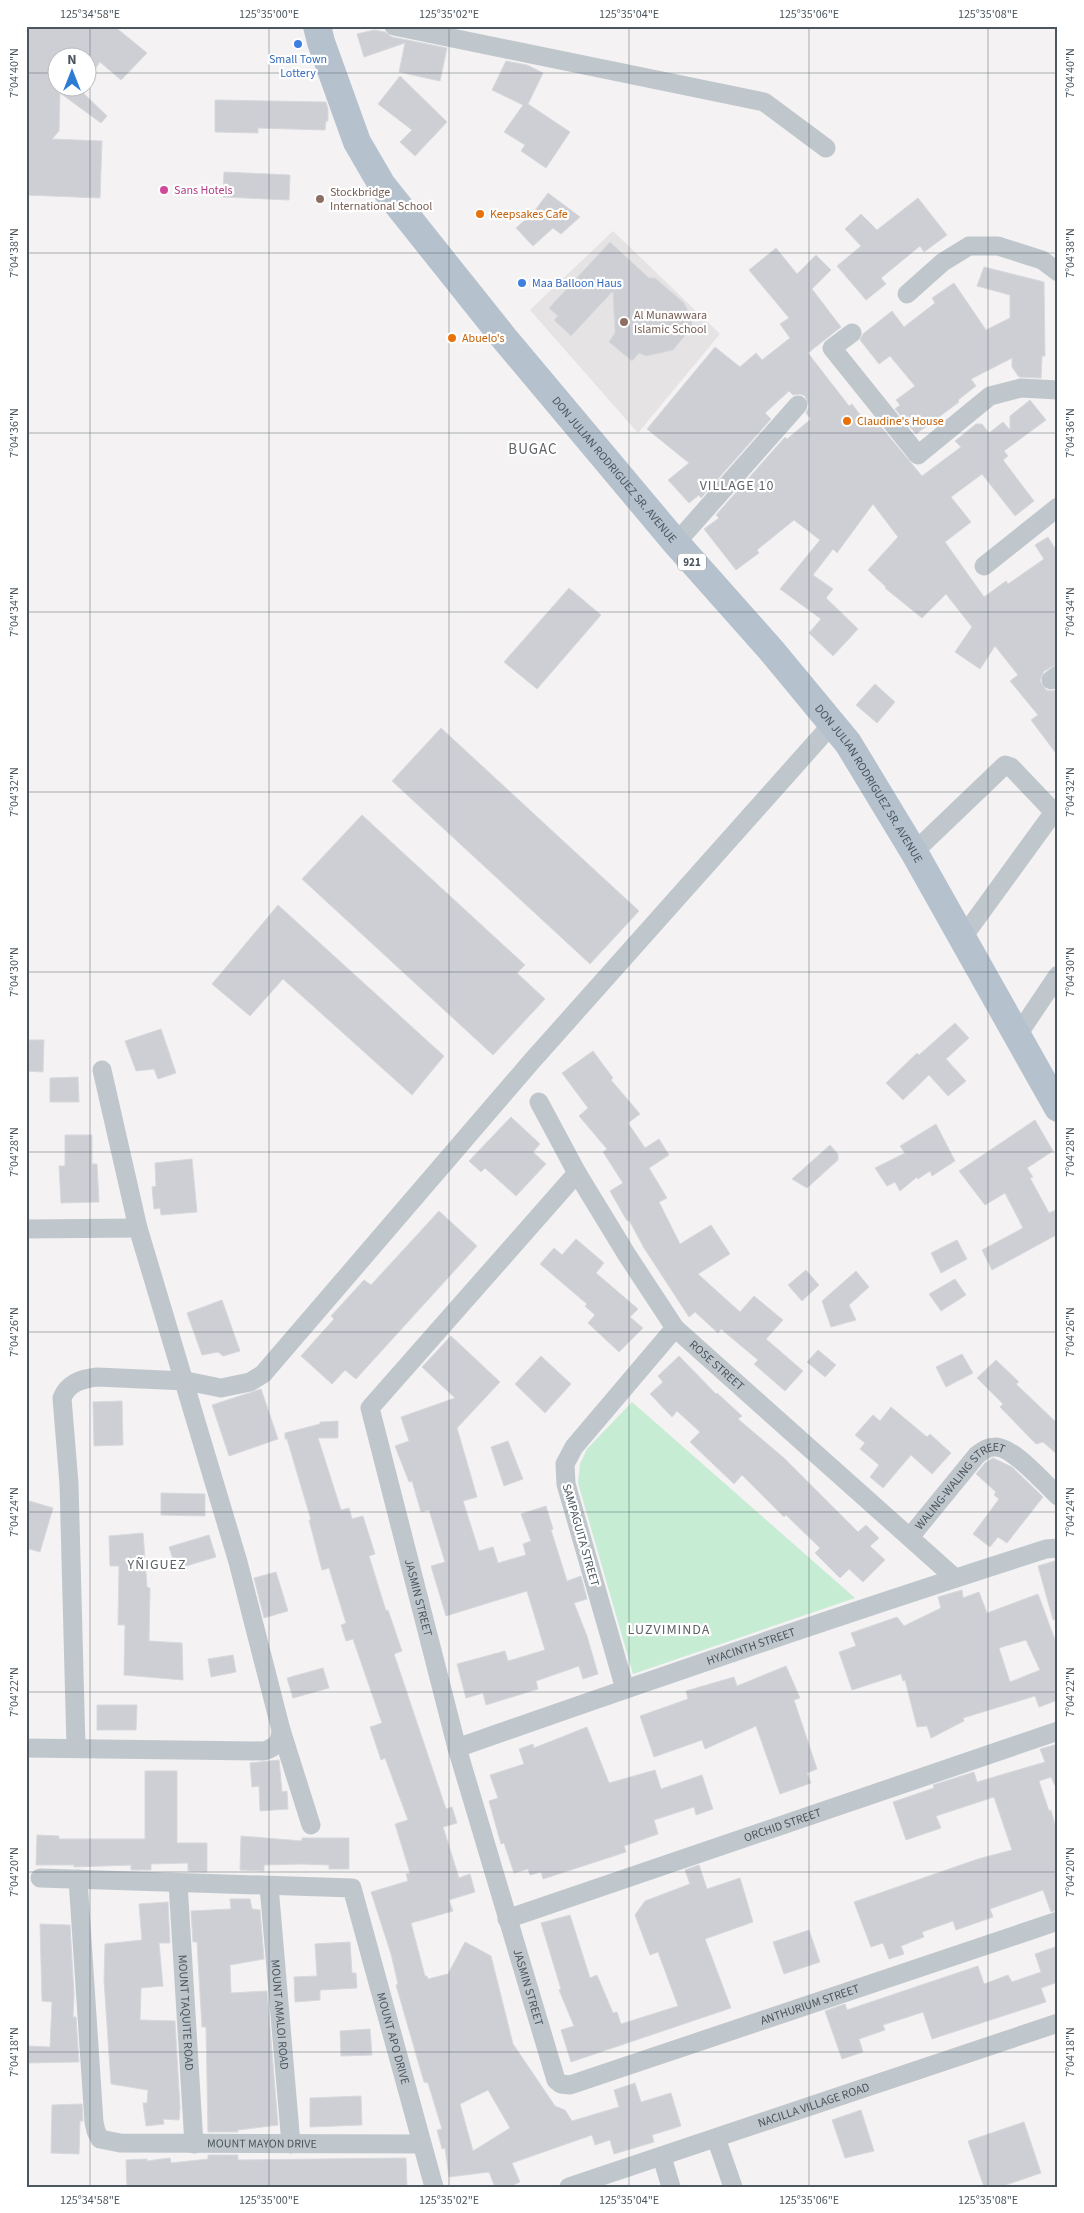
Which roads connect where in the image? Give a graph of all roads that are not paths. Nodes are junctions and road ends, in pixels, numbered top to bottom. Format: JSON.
{"nodes":[{"id":1,"x":394,"y":26,"type":"edge"},
{"id":2,"x":313,"y":31,"type":"edge"},
{"id":3,"x":826,"y":148,"type":"dead end"},
{"id":4,"x":1058,"y":272,"type":"edge"},
{"id":5,"x":907,"y":294,"type":"dead end"},
{"id":6,"x":852,"y":333,"type":"dead end"},
{"id":7,"x":1058,"y":390,"type":"edge"},
{"id":8,"x":798,"y":404,"type":"dead end"},
{"id":9,"x":1058,"y":506,"type":"edge"},
{"id":10,"x":676,"y":544,"type":"junction"},
{"id":11,"x":984,"y":566,"type":"dead end"},
{"id":12,"x":833,"y":723,"type":"junction"},
{"id":13,"x":914,"y":852,"type":"junction"},
{"id":14,"x":963,"y":937,"type":"junction"},
{"id":15,"x":1058,"y":975,"type":"edge"},
{"id":16,"x":1017,"y":1036,"type":"junction"},
{"id":17,"x":102,"y":1070,"type":"dead end"},
{"id":18,"x":539,"y":1102,"type":"dead end"},
{"id":19,"x":1058,"y":1108,"type":"edge"},
{"id":20,"x":577,"y":1173,"type":"junction"},
{"id":21,"x":138,"y":1228,"type":"junction"},
{"id":22,"x":26,"y":1229,"type":"edge"},
{"id":23,"x":675,"y":1328,"type":"junction"},
{"id":24,"x":186,"y":1381,"type":"junction"},
{"id":25,"x":1058,"y":1496,"type":"edge"},
{"id":26,"x":910,"y":1537,"type":"junction"},
{"id":27,"x":1052,"y":1548,"type":"edge"},
{"id":28,"x":956,"y":1578,"type":"junction"},
{"id":29,"x":624,"y":1689,"type":"junction"},
{"id":30,"x":281,"y":1730,"type":"junction"},
{"id":31,"x":1058,"y":1731,"type":"edge"},
{"id":32,"x":76,"y":1747,"type":"junction"},
{"id":33,"x":26,"y":1748,"type":"edge"},
{"id":34,"x":457,"y":1748,"type":"junction"},
{"id":35,"x":311,"y":1825,"type":"dead end"},
{"id":36,"x":40,"y":1878,"type":"dead end"},
{"id":37,"x":78,"y":1879,"type":"junction"},
{"id":38,"x":178,"y":1883,"type":"junction"},
{"id":39,"x":269,"y":1886,"type":"junction"},
{"id":40,"x":507,"y":1919,"type":"junction"},
{"id":41,"x":1058,"y":1921,"type":"edge"},
{"id":42,"x":1058,"y":2023,"type":"edge"},
{"id":43,"x":561,"y":2084,"type":"joint"},
{"id":44,"x":716,"y":2138,"type":"junction"},
{"id":45,"x":194,"y":2144,"type":"junction"},
{"id":46,"x":291,"y":2144,"type":"junction"},
{"id":47,"x":422,"y":2144,"type":"junction"},
{"id":48,"x":662,"y":2157,"type":"junction"},
{"id":49,"x":434,"y":2187,"type":"edge"},
{"id":50,"x":569,"y":2187,"type":"edge"},
{"id":51,"x":671,"y":2187,"type":"edge"},
{"id":52,"x":733,"y":2187,"type":"edge"}],
"edges":[{"from":1,"to":3,"type":"street"},
{"from":2,"to":10,"type":"main road","name":"DON JULIAN RODRIGUEZ SR. AVENUE","number":"921"},
{"from":4,"to":5,"type":"street"},
{"from":6,"to":7,"type":"street"},
{"from":8,"to":10,"type":"street"},
{"from":9,"to":11,"type":"street"},
{"from":10,"to":12,"type":"main road","name":"DON JULIAN RODRIGUEZ SR. AVENUE","number":"921"},
{"from":12,"to":13,"type":"main road","name":"DON JULIAN RODRIGUEZ SR. AVENUE","number":"921"},
{"from":12,"to":24,"type":"street"},
{"from":13,"to":14,"type":"main road","name":"DON JULIAN RODRIGUEZ SR. AVENUE","number":"921"},
{"from":13,"to":14,"type":"street"},
{"from":14,"to":16,"type":"main road","name":"DON JULIAN RODRIGUEZ SR. AVENUE","number":"921"},
{"from":15,"to":16,"type":"street"},
{"from":16,"to":19,"type":"main road","name":"DON JULIAN RODRIGUEZ SR. AVENUE","number":"921"},
{"from":17,"to":21,"type":"street"},
{"from":18,"to":20,"type":"street","name":"ROSE STREET"},
{"from":20,"to":23,"type":"street","name":"ROSE STREET"},
{"from":20,"to":34,"type":"street","name":"JASMIN STREET"},
{"from":21,"to":22,"type":"street"},
{"from":21,"to":24,"type":"street"},
{"from":23,"to":26,"type":"street","name":"ROSE STREET"},
{"from":23,"to":29,"type":"street","name":"SAMPAGUITA STREET"},
{"from":24,"to":30,"type":"street"},
{"from":24,"to":32,"type":"street"},
{"from":25,"to":26,"type":"street","name":"WALING-WALING STREET"},
{"from":26,"to":28,"type":"street","name":"ROSE STREET"},
{"from":27,"to":28,"type":"street","name":"HYACINTH STREET"},
{"from":28,"to":29,"type":"street","name":"HYACINTH STREET"},
{"from":29,"to":34,"type":"street","name":"HYACINTH STREET"},
{"from":30,"to":32,"type":"street"},
{"from":30,"to":35,"type":"street"},
{"from":31,"to":40,"type":"street","name":"ORCHID STREET"},
{"from":32,"to":33,"type":"street"},
{"from":34,"to":40,"type":"street","name":"JASMIN STREET"},
{"from":36,"to":37,"type":"street"},
{"from":37,"to":38,"type":"street"},
{"from":37,"to":45,"type":"street","name":"MOUNT MAYON DRIVE"},
{"from":38,"to":39,"type":"street"},
{"from":38,"to":45,"type":"street","name":"MOUNT TAQUITE ROAD"},
{"from":39,"to":46,"type":"street","name":"MOUNT AMALOI ROAD"},
{"from":39,"to":47,"type":"street","name":"MOUNT APO DRIVE"},
{"from":40,"to":43,"type":"street","name":"JASMIN STREET"},
{"from":41,"to":43,"type":"street","name":"ANTHURIUM STREET"},
{"from":42,"to":44,"type":"street","name":"NACILLA VILLAGE ROAD"},
{"from":44,"to":48,"type":"street","name":"NACILLA VILLAGE ROAD"},
{"from":44,"to":52,"type":"street"},
{"from":45,"to":46,"type":"street","name":"MOUNT MAYON DRIVE"},
{"from":46,"to":47,"type":"street","name":"MOUNT MAYON DRIVE"},
{"from":47,"to":49,"type":"street","name":"MOUNT APO DRIVE"},
{"from":48,"to":50,"type":"street","name":"NACILLA VILLAGE ROAD"},
{"from":48,"to":51,"type":"street"}]}
